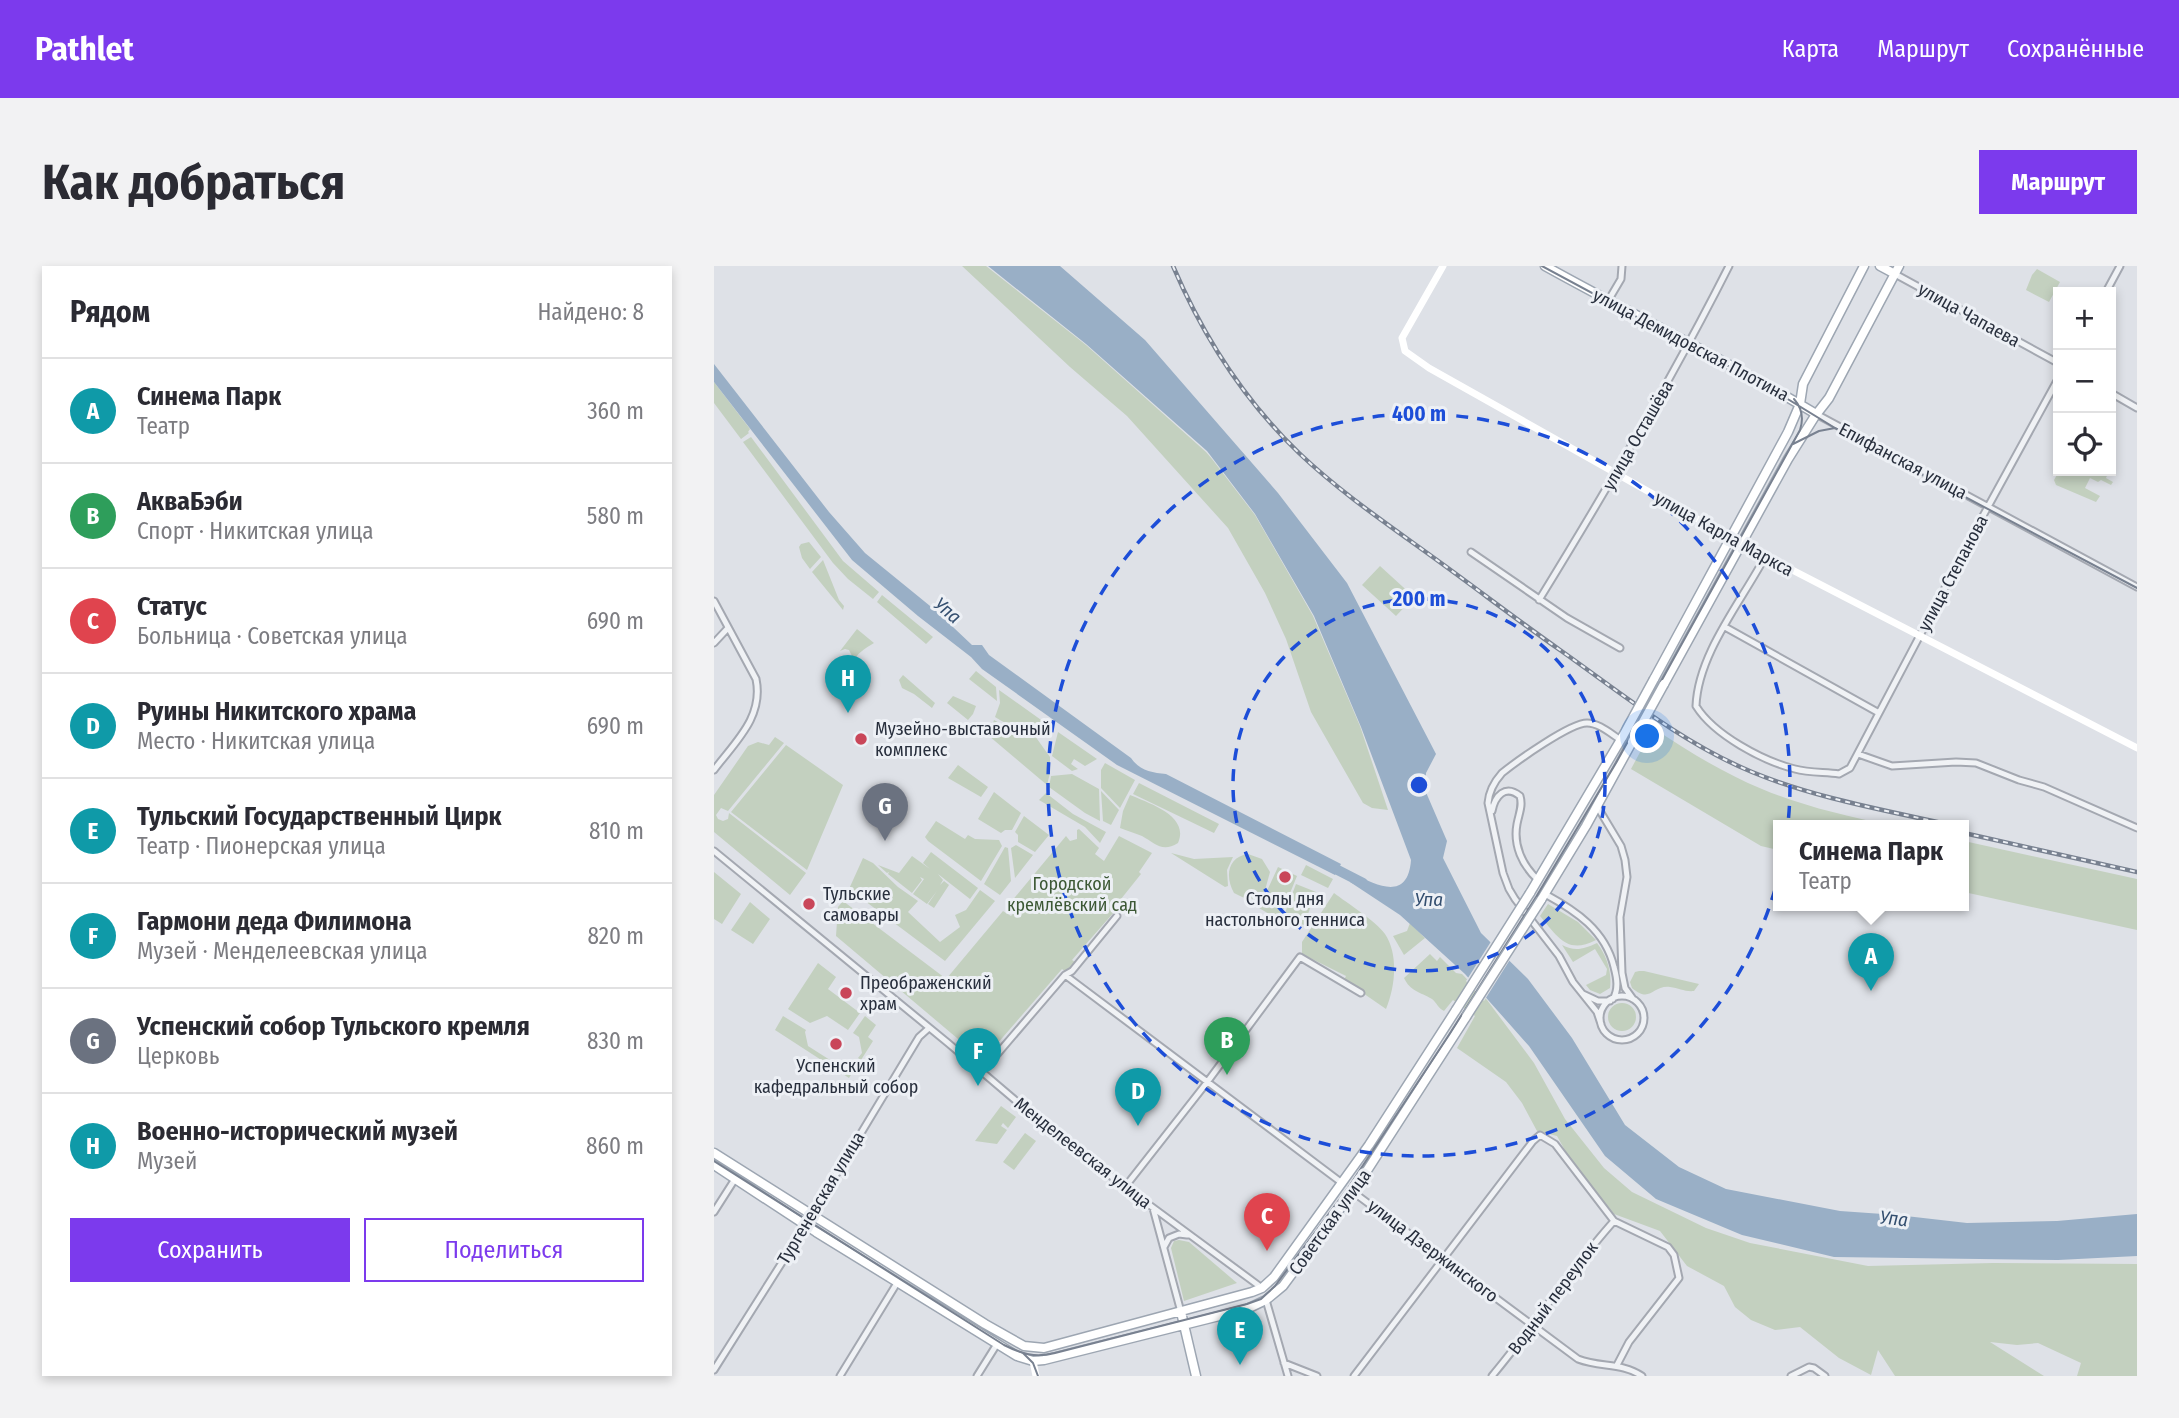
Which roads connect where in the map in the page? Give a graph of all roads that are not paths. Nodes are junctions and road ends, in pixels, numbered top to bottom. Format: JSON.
{"nodes":[{"id":1,"x":1443,"y":266,"type":"edge"},
{"id":2,"x":1545,"y":266,"type":"edge"},
{"id":3,"x":1728,"y":266,"type":"edge"},
{"id":4,"x":1864,"y":266,"type":"edge"},
{"id":5,"x":1880,"y":266,"type":"edge"},
{"id":6,"x":2120,"y":266,"type":"edge"},
{"id":7,"x":1621,"y":268,"type":"edge"},
{"id":8,"x":1897,"y":270,"type":"edge"},
{"id":9,"x":2109,"y":287,"type":"edge"},
{"id":10,"x":1608,"y":301,"type":"junction"},
{"id":11,"x":1690,"y":342,"type":"junction"},
{"id":12,"x":2053,"y":360,"type":"edge"},
{"id":13,"x":2053,"y":388,"type":"edge"},
{"id":14,"x":2116,"y":396,"type":"edge"},
{"id":15,"x":1800,"y":404,"type":"junction"},
{"id":16,"x":2137,"y":408,"type":"edge"},
{"id":17,"x":1816,"y":414,"type":"junction"},
{"id":18,"x":1616,"y":475,"type":"junction"},
{"id":19,"x":1988,"y":506,"type":"junction"},
{"id":20,"x":1731,"y":538,"type":"junction"},
{"id":21,"x":1742,"y":544,"type":"junction"},
{"id":22,"x":1471,"y":552,"type":"dead end"},
{"id":23,"x":1765,"y":557,"type":"junction"},
{"id":24,"x":2137,"y":587,"type":"edge"},
{"id":25,"x":1539,"y":600,"type":"junction"},
{"id":26,"x":714,"y":601,"type":"edge"},
{"id":27,"x":1725,"y":627,"type":"junction"},
{"id":28,"x":727,"y":628,"type":"junction"},
{"id":29,"x":1919,"y":637,"type":"junction"},
{"id":30,"x":714,"y":643,"type":"edge"},
{"id":31,"x":1619,"y":648,"type":"dead end"},
{"id":32,"x":1879,"y":713,"type":"junction"},
{"id":33,"x":1622,"y":738,"type":"junction"},
{"id":34,"x":2137,"y":748,"type":"edge"},
{"id":35,"x":1858,"y":754,"type":"junction"},
{"id":36,"x":714,"y":770,"type":"edge"},
{"id":37,"x":1597,"y":806,"type":"junction"},
{"id":38,"x":1491,"y":814,"type":"junction"},
{"id":39,"x":2137,"y":828,"type":"edge"},
{"id":40,"x":714,"y":851,"type":"edge"},
{"id":41,"x":1538,"y":880,"type":"junction"},
{"id":42,"x":1543,"y":897,"type":"junction"},
{"id":43,"x":1117,"y":916,"type":"dead end"},
{"id":44,"x":1065,"y":975,"type":"junction"},
{"id":45,"x":1581,"y":992,"type":"junction"},
{"id":46,"x":1361,"y":993,"type":"dead end"},
{"id":47,"x":1633,"y":999,"type":"junction"},
{"id":48,"x":1611,"y":1000,"type":"junction"},
{"id":49,"x":1601,"y":1024,"type":"junction"},
{"id":50,"x":929,"y":1028,"type":"junction"},
{"id":51,"x":982,"y":1072,"type":"junction"},
{"id":52,"x":1207,"y":1083,"type":"junction"},
{"id":53,"x":714,"y":1153,"type":"edge"},
{"id":54,"x":714,"y":1165,"type":"edge"},
{"id":55,"x":735,"y":1179,"type":"junction"},
{"id":56,"x":1342,"y":1183,"type":"junction"},
{"id":57,"x":1125,"y":1187,"type":"junction"},
{"id":58,"x":1353,"y":1192,"type":"junction"},
{"id":59,"x":1153,"y":1208,"type":"junction"},
{"id":60,"x":714,"y":1212,"type":"edge"},
{"id":61,"x":811,"y":1216,"type":"junction"},
{"id":62,"x":1614,"y":1221,"type":"junction"},
{"id":63,"x":805,"y":1226,"type":"junction"},
{"id":64,"x":1190,"y":1236,"type":"junction"},
{"id":65,"x":1164,"y":1248,"type":"junction"},
{"id":66,"x":1444,"y":1259,"type":"junction"},
{"id":67,"x":897,"y":1283,"type":"junction"},
{"id":68,"x":1262,"y":1288,"type":"junction"},
{"id":69,"x":1266,"y":1300,"type":"junction"},
{"id":70,"x":1181,"y":1312,"type":"junction"},
{"id":71,"x":1531,"y":1324,"type":"junction"},
{"id":72,"x":1184,"y":1325,"type":"junction"},
{"id":73,"x":997,"y":1344,"type":"junction"},
{"id":74,"x":1033,"y":1348,"type":"junction"},
{"id":75,"x":1033,"y":1361,"type":"junction"},
{"id":76,"x":1284,"y":1363,"type":"junction"},
{"id":77,"x":1617,"y":1365,"type":"junction"},
{"id":78,"x":714,"y":1370,"type":"edge"},
{"id":79,"x":840,"y":1376,"type":"edge"},
{"id":80,"x":977,"y":1376,"type":"edge"},
{"id":81,"x":1036,"y":1376,"type":"edge"},
{"id":82,"x":1196,"y":1376,"type":"edge"},
{"id":83,"x":1288,"y":1376,"type":"edge"},
{"id":84,"x":1317,"y":1376,"type":"edge"},
{"id":85,"x":1354,"y":1376,"type":"edge"},
{"id":86,"x":1492,"y":1376,"type":"edge"},
{"id":87,"x":1642,"y":1376,"type":"edge"},
{"id":88,"x":1791,"y":1376,"type":"edge"},
{"id":89,"x":1825,"y":1376,"type":"edge"}],
"edges":[{"from":1,"to":18,"type":"street","name":"улица Карла Маркса"},
{"from":2,"to":10,"type":"main road","name":"улица Демидовская Плотина"},
{"from":3,"to":11,"type":"street","name":"улица Осташёва"},
{"from":4,"to":15,"type":"main road","name":"Советская улица"},
{"from":5,"to":8,"type":"main road","name":"улица Чапаева"},
{"from":6,"to":9,"type":"street"},
{"from":7,"to":10,"type":"street"},
{"from":8,"to":12,"type":"street","name":"улица Чапаева"},
{"from":8,"to":17,"type":"main road","name":"Советская улица"},
{"from":10,"to":11,"type":"main road","name":"улица Демидовская Плотина"},
{"from":11,"to":15,"type":"main road","name":"улица Демидовская Плотина"},
{"from":11,"to":18,"type":"street","name":"улица Осташёва"},
{"from":13,"to":19,"type":"street","name":"улица Степанова"},
{"from":14,"to":16,"type":"street"},
{"from":15,"to":17,"type":"main road","name":"улица Демидовская Плотина"},
{"from":15,"to":20,"type":"main road","name":"Советская улица"},
{"from":17,"to":19,"type":"street","name":"Епифанская улица"},
{"from":17,"to":21,"type":"main road","name":"Советская улица"},
{"from":18,"to":20,"type":"street","name":"улица Карла Маркса"},
{"from":18,"to":25,"type":"street","name":"улица Осташёва"},
{"from":19,"to":24,"type":"street","name":"Епифанская улица"},
{"from":19,"to":29,"type":"street","name":"улица Степанова"},
{"from":20,"to":21,"type":"main road","name":"улица Карла Маркса"},
{"from":20,"to":33,"type":"main road","name":"Советская улица","bridge":true},
{"from":21,"to":23,"type":"street","name":"улица Карла Маркса"},
{"from":21,"to":37,"type":"main road","name":"Советская улица","bridge":true},
{"from":22,"to":25,"type":"street"},
{"from":23,"to":27,"type":"street"},
{"from":23,"to":29,"type":"street","name":"улица Карла Маркса"},
{"from":25,"to":31,"type":"street"},
{"from":26,"to":28,"type":"street"},
{"from":27,"to":32,"type":"street"},
{"from":27,"to":35,"type":"street","name":"улица Степанова"},
{"from":28,"to":30,"type":"street"},
{"from":28,"to":36,"type":"street"},
{"from":29,"to":32,"type":"street","name":"улица Степанова"},
{"from":29,"to":34,"type":"street","name":"улица Карла Маркса"},
{"from":32,"to":35,"type":"street","name":"улица Степанова"},
{"from":33,"to":38,"type":"street"},
{"from":33,"to":41,"type":"main road","name":"Советская улица"},
{"from":35,"to":39,"type":"street"},
{"from":37,"to":42,"type":"main road","name":"Советская улица"},
{"from":37,"to":47,"type":"street"},
{"from":38,"to":41,"type":"street"},
{"from":38,"to":45,"type":"street"},
{"from":40,"to":50,"type":"street","name":"Менделеевская улица"},
{"from":41,"to":56,"type":"main road","name":"Советская улица","bridge":true},
{"from":42,"to":48,"type":"street"},
{"from":42,"to":58,"type":"main road","name":"Советская улица","bridge":true},
{"from":43,"to":44,"type":"street"},
{"from":44,"to":51,"type":"street"},
{"from":44,"to":52,"type":"street","name":"улица Дзержинского"},
{"from":45,"to":48,"type":"street"},
{"from":45,"to":49,"type":"street"},
{"from":46,"to":52,"type":"street"},
{"from":47,"to":48,"type":"street"},
{"from":47,"to":49,"type":"street"},
{"from":48,"to":49,"type":"street"},
{"from":50,"to":51,"type":"street","name":"Менделеевская улица"},
{"from":50,"to":61,"type":"street","name":"Тургеневская улица"},
{"from":51,"to":57,"type":"street","name":"Менделеевская улица"},
{"from":52,"to":56,"type":"street","name":"улица Дзержинского"},
{"from":52,"to":57,"type":"street"},
{"from":53,"to":61,"type":"main road"},
{"from":54,"to":55,"type":"main road"},
{"from":55,"to":60,"type":"street"},
{"from":55,"to":63,"type":"main road"},
{"from":56,"to":58,"type":"main road","name":"улица Дзержинского"},
{"from":56,"to":68,"type":"main road","name":"Советская улица"},
{"from":57,"to":59,"type":"street","name":"Менделеевская улица"},
{"from":58,"to":66,"type":"street","name":"улица Дзержинского"},
{"from":58,"to":69,"type":"main road","name":"Советская улица"},
{"from":59,"to":64,"type":"street","name":"Менделеевская улица"},
{"from":59,"to":65,"type":"street"},
{"from":61,"to":63,"type":"main road","name":"Тургеневская улица"},
{"from":61,"to":74,"type":"main road"},
{"from":62,"to":66,"type":"street"},
{"from":62,"to":71,"type":"street","name":"Водный переулок"},
{"from":62,"to":77,"type":"street"},
{"from":63,"to":67,"type":"main road"},
{"from":63,"to":78,"type":"street","name":"Тургеневская улица"},
{"from":64,"to":65,"type":"street"},
{"from":64,"to":68,"type":"street","name":"Менделеевская улица"},
{"from":65,"to":70,"type":"street"},
{"from":66,"to":71,"type":"street","name":"улица Дзержинского"},
{"from":66,"to":85,"type":"street"},
{"from":67,"to":73,"type":"main road"},
{"from":67,"to":79,"type":"street"},
{"from":68,"to":70,"type":"main road"},
{"from":69,"to":72,"type":"main road","name":"Советская улица"},
{"from":69,"to":76,"type":"street"},
{"from":70,"to":72,"type":"main road"},
{"from":70,"to":74,"type":"main road"},
{"from":71,"to":77,"type":"street","name":"улица Дзержинского"},
{"from":71,"to":86,"type":"street","name":"Водный переулок"},
{"from":72,"to":75,"type":"main road","name":"Советская улица"},
{"from":72,"to":82,"type":"main road"},
{"from":73,"to":75,"type":"main road"},
{"from":73,"to":80,"type":"street"},
{"from":74,"to":75,"type":"main road"},
{"from":75,"to":81,"type":"street"},
{"from":76,"to":83,"type":"street"},
{"from":76,"to":84,"type":"street"},
{"from":77,"to":87,"type":"street","name":"улица Дзержинского"},
{"from":88,"to":89,"type":"street"}]}
